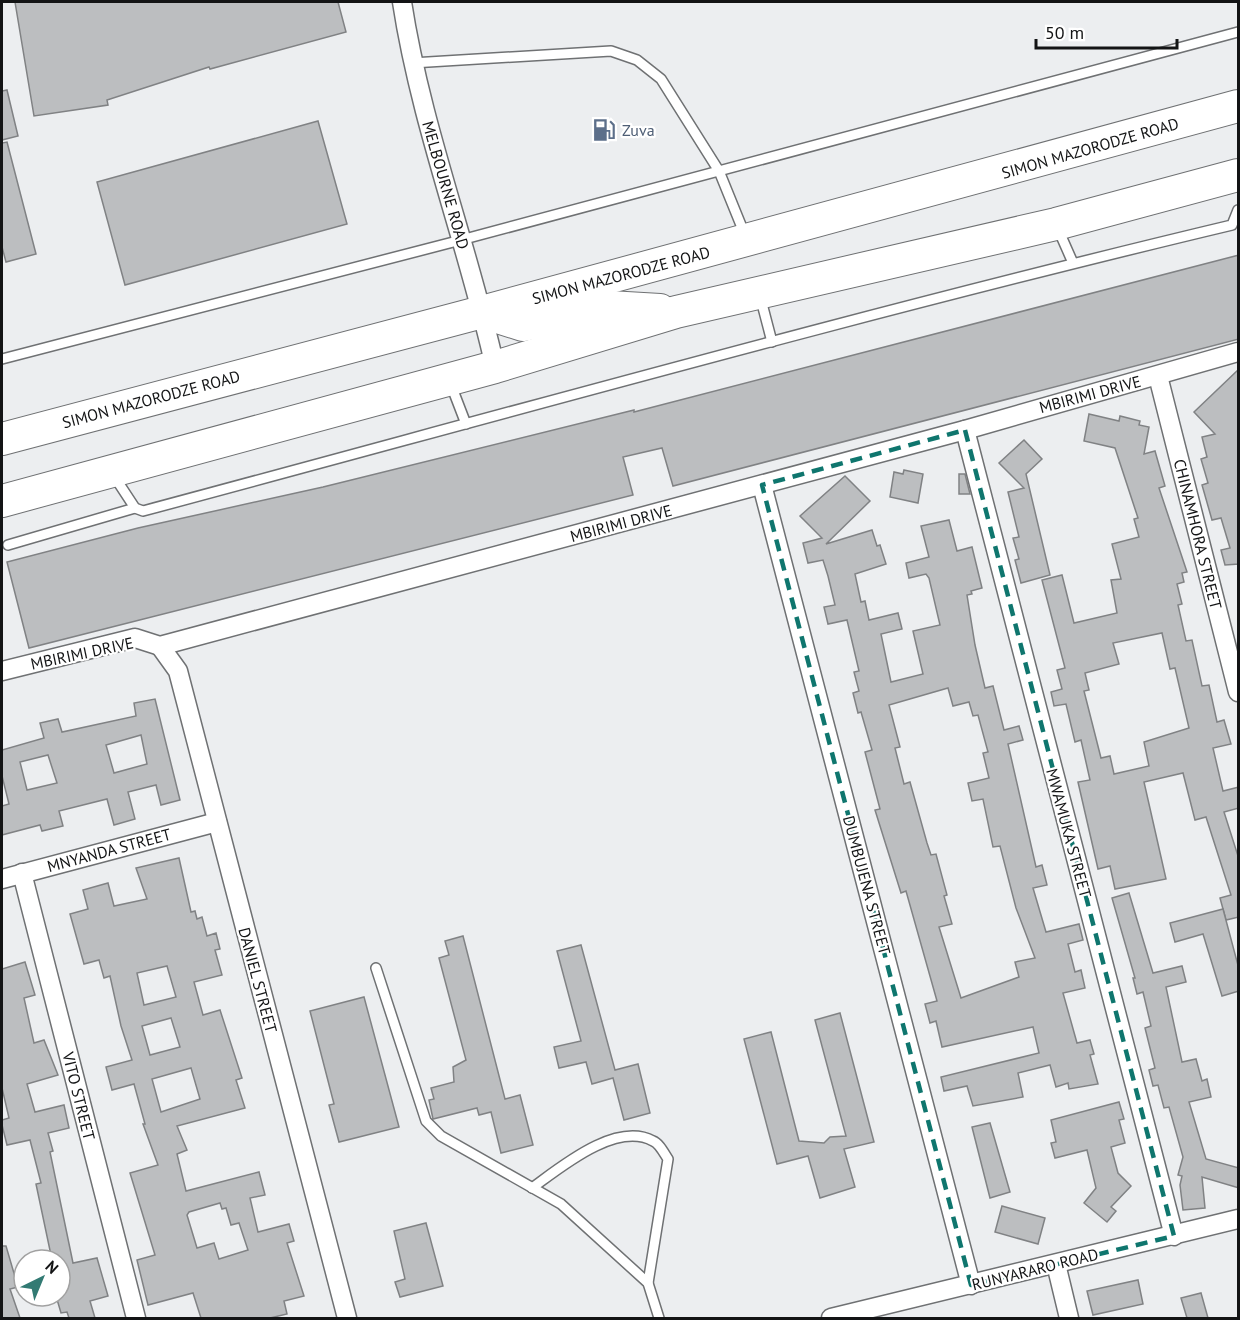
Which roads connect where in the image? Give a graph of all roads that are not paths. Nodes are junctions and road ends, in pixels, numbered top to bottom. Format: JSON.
{"nodes":[{"id":1,"x":402,"y":2,"type":"edge"},
{"id":2,"x":1239,"y":32,"type":"edge"},
{"id":3,"x":412,"y":63,"type":"junction"},
{"id":4,"x":1239,"y":106,"type":"edge"},
{"id":5,"x":719,"y":171,"type":"junction"},
{"id":6,"x":1239,"y":175,"type":"edge"},
{"id":7,"x":1239,"y":210,"type":"edge"},
{"id":8,"x":1056,"y":224,"type":"junction"},
{"id":9,"x":461,"y":240,"type":"junction"},
{"id":10,"x":747,"y":240,"type":"junction"},
{"id":11,"x":1073,"y":263,"type":"junction"},
{"id":12,"x":758,"y":291,"type":"junction"},
{"id":13,"x":482,"y":312,"type":"junction"},
{"id":14,"x":676,"y":312,"type":"junction"},
{"id":15,"x":772,"y":342,"type":"junction"},
{"id":16,"x":1239,"y":352,"type":"edge"},
{"id":17,"x":2,"y":358,"type":"edge"},
{"id":18,"x":495,"y":368,"type":"junction"},
{"id":19,"x":1158,"y":376,"type":"junction"},
{"id":20,"x":449,"y":380,"type":"junction"},
{"id":21,"x":466,"y":424,"type":"junction"},
{"id":22,"x":965,"y":430,"type":"junction"},
{"id":23,"x":2,"y":439,"type":"edge"},
{"id":24,"x":111,"y":472,"type":"junction"},
{"id":25,"x":762,"y":485,"type":"junction"},
{"id":26,"x":2,"y":501,"type":"edge"},
{"id":27,"x":135,"y":508,"type":"junction"},
{"id":28,"x":8,"y":545,"type":"dead end"},
{"id":29,"x":160,"y":646,"type":"junction"},
{"id":30,"x":2,"y":671,"type":"edge"},
{"id":31,"x":1239,"y":692,"type":"edge"},
{"id":32,"x":217,"y":822,"type":"junction"},
{"id":33,"x":22,"y":873,"type":"junction"},
{"id":34,"x":2,"y":879,"type":"edge"},
{"id":35,"x":376,"y":968,"type":"dead end"},
{"id":36,"x":532,"y":1188,"type":"junction"},
{"id":37,"x":1239,"y":1219,"type":"edge"},
{"id":38,"x":1174,"y":1236,"type":"junction"},
{"id":39,"x":1056,"y":1264,"type":"junction"},
{"id":40,"x":648,"y":1283,"type":"junction"},
{"id":41,"x":971,"y":1285,"type":"junction"},
{"id":42,"x":864,"y":1314,"type":"edge"},
{"id":43,"x":136,"y":1318,"type":"edge"},
{"id":44,"x":347,"y":1318,"type":"edge"},
{"id":45,"x":659,"y":1318,"type":"edge"},
{"id":46,"x":831,"y":1318,"type":"edge"},
{"id":47,"x":1069,"y":1318,"type":"edge"}],
"edges":[{"from":1,"to":3,"type":"street","name":"MELBOURNE ROAD"},
{"from":2,"to":5,"type":"lane"},
{"from":3,"to":5,"type":"lane"},
{"from":3,"to":9,"type":"street","name":"MELBOURNE ROAD"},
{"from":4,"to":10,"type":"highway","name":"SIMON MAZORODZE ROAD"},
{"from":5,"to":9,"type":"lane"},
{"from":5,"to":10,"type":"lane"},
{"from":6,"to":8,"type":"highway"},
{"from":7,"to":11,"type":"lane"},
{"from":8,"to":11,"type":"lane"},
{"from":8,"to":12,"type":"highway"},
{"from":9,"to":13,"type":"street","name":"MELBOURNE ROAD"},
{"from":9,"to":17,"type":"lane"},
{"from":10,"to":13,"type":"highway","name":"SIMON MAZORODZE ROAD"},
{"from":11,"to":15,"type":"lane"},
{"from":12,"to":14,"type":"highway"},
{"from":12,"to":15,"type":"lane"},
{"from":13,"to":14,"type":"highway"},
{"from":13,"to":18,"type":"street","name":"MELBOURNE ROAD"},
{"from":13,"to":23,"type":"highway","name":"SIMON MAZORODZE ROAD"},
{"from":14,"to":18,"type":"highway"},
{"from":15,"to":21,"type":"lane"},
{"from":16,"to":19,"type":"street","name":"MBIRIMI DRIVE"},
{"from":18,"to":20,"type":"highway"},
{"from":19,"to":22,"type":"street","name":"MBIRIMI DRIVE"},
{"from":19,"to":31,"type":"street","name":"CHINAMHORA STREET"},
{"from":20,"to":21,"type":"lane"},
{"from":20,"to":24,"type":"highway"},
{"from":21,"to":27,"type":"lane"},
{"from":22,"to":25,"type":"street","name":"MBIRIMI DRIVE"},
{"from":22,"to":38,"type":"street","name":"MWAMUKA STREET"},
{"from":24,"to":26,"type":"highway"},
{"from":24,"to":27,"type":"lane"},
{"from":25,"to":29,"type":"street","name":"MBIRIMI DRIVE"},
{"from":25,"to":41,"type":"street","name":"DUMBUJENA STREET"},
{"from":27,"to":28,"type":"lane"},
{"from":29,"to":30,"type":"street","name":"MBIRIMI DRIVE"},
{"from":29,"to":32,"type":"street","name":"DANIEL STREET"},
{"from":32,"to":33,"type":"street","name":"MNYANDA STREET"},
{"from":32,"to":44,"type":"street","name":"DANIEL STREET"},
{"from":33,"to":34,"type":"street","name":"MNYANDA STREET"},
{"from":33,"to":43,"type":"street","name":"VITO STREET"},
{"from":35,"to":36,"type":"lane"},
{"from":36,"to":40,"type":"lane"},
{"from":36,"to":40,"type":"lane"},
{"from":37,"to":38,"type":"street","name":"RUNYARARO ROAD"},
{"from":38,"to":39,"type":"street","name":"RUNYARARO ROAD"},
{"from":39,"to":41,"type":"street","name":"RUNYARARO ROAD"},
{"from":39,"to":47,"type":"street"},
{"from":40,"to":45,"type":"lane"},
{"from":41,"to":42,"type":"street","name":"RUNYARARO ROAD"},
{"from":42,"to":46,"type":"street","name":"RUNYARARO ROAD"}]}
